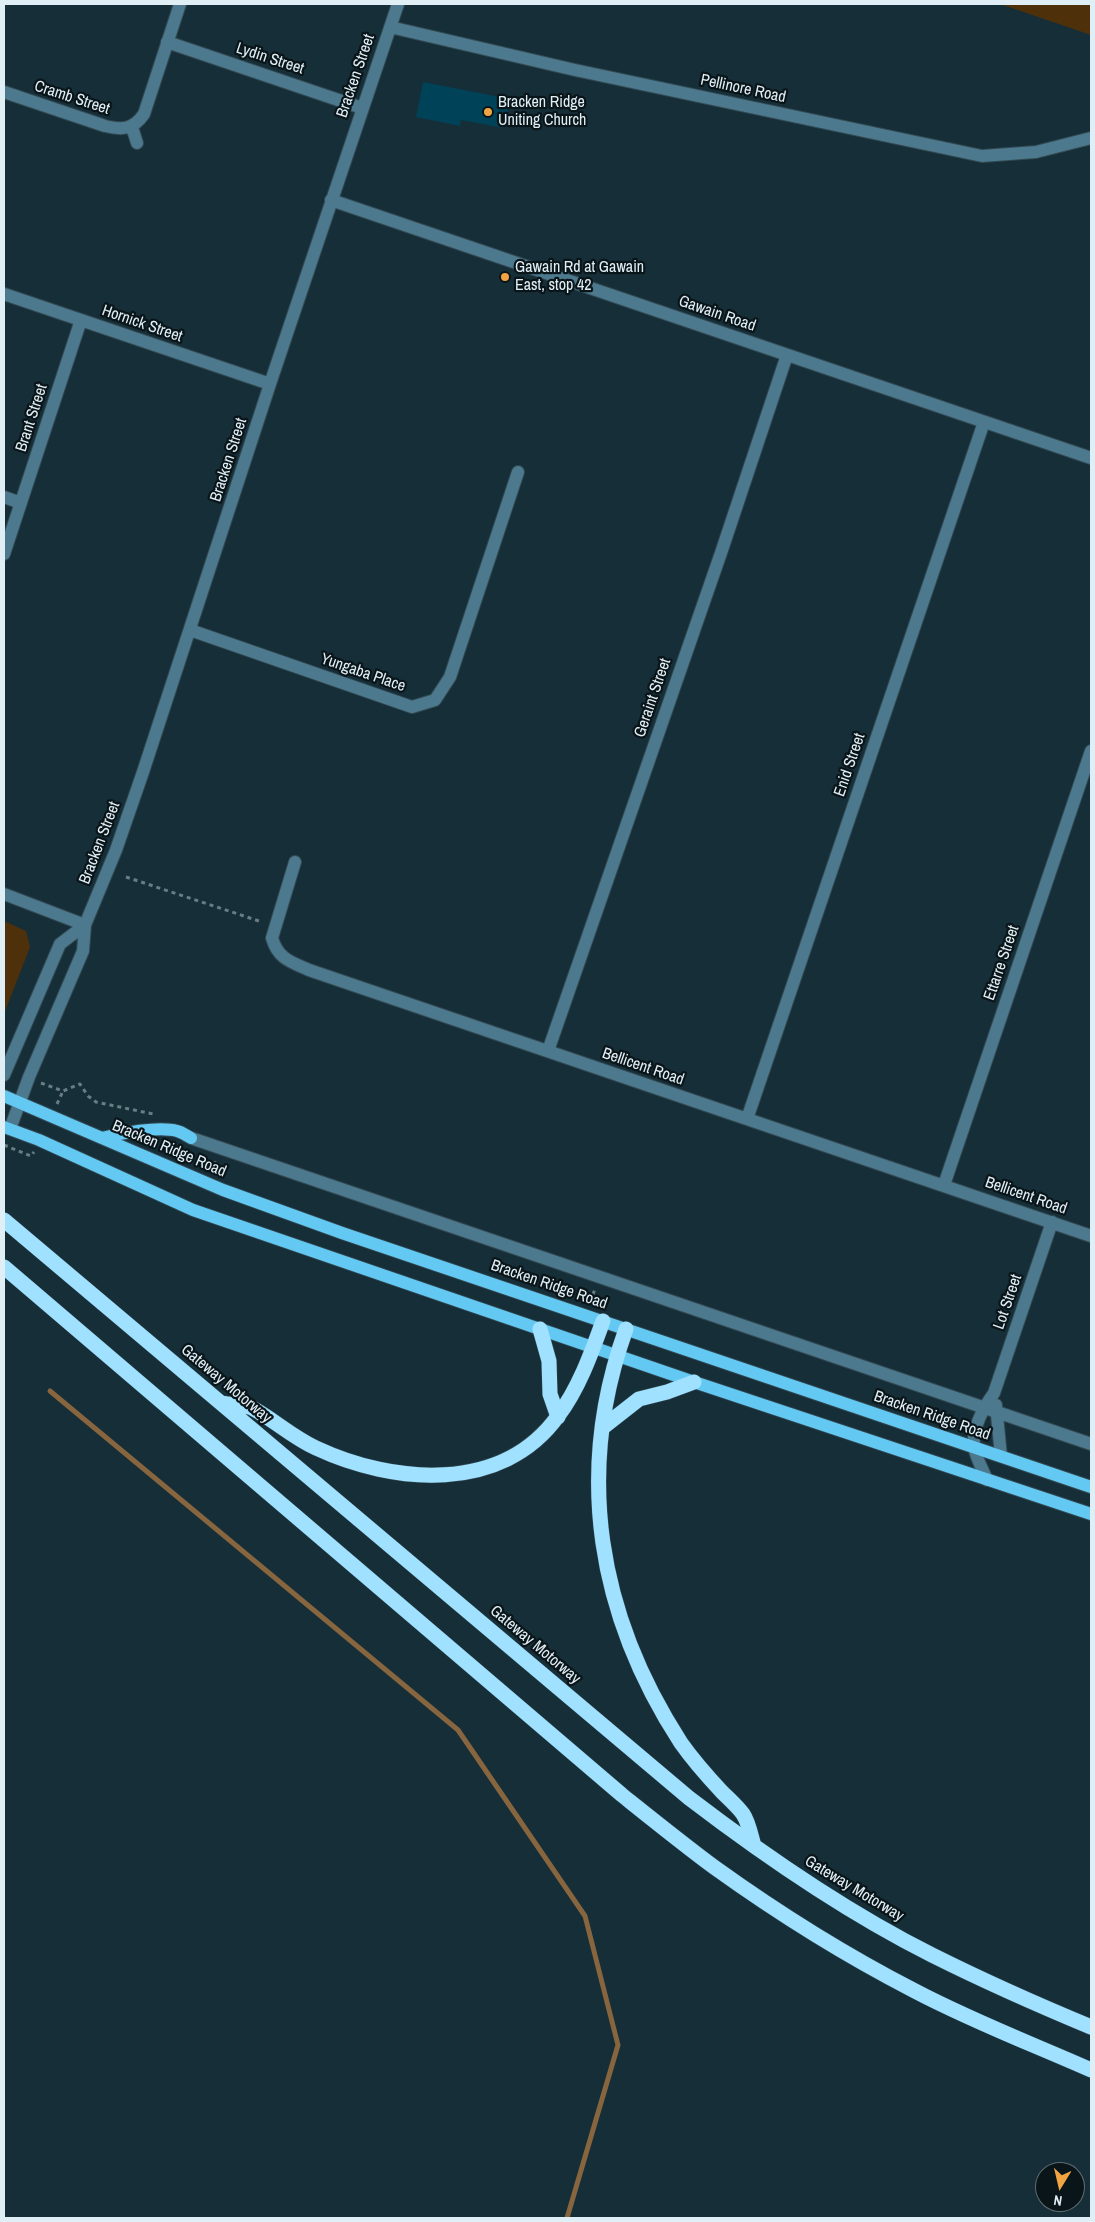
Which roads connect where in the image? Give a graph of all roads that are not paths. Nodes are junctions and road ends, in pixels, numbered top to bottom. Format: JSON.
{"nodes":[{"id":1,"x":180,"y":4,"type":"edge"},
{"id":2,"x":398,"y":4,"type":"edge"},
{"id":3,"x":390,"y":27,"type":"junction"},
{"id":4,"x":167,"y":42,"type":"junction"},
{"id":5,"x":4,"y":92,"type":"edge"},
{"id":6,"x":362,"y":108,"type":"junction"},
{"id":7,"x":132,"y":127,"type":"junction"},
{"id":8,"x":1091,"y":138,"type":"edge"},
{"id":9,"x":137,"y":143,"type":"dead end"},
{"id":10,"x":331,"y":200,"type":"junction"},
{"id":11,"x":4,"y":294,"type":"edge"},
{"id":12,"x":81,"y":320,"type":"junction"},
{"id":13,"x":787,"y":355,"type":"junction"},
{"id":14,"x":270,"y":384,"type":"junction"},
{"id":15,"x":984,"y":422,"type":"junction"},
{"id":16,"x":1091,"y":458,"type":"edge"},
{"id":17,"x":518,"y":472,"type":"dead end"},
{"id":18,"x":4,"y":497,"type":"edge"},
{"id":19,"x":21,"y":503,"type":"junction"},
{"id":20,"x":4,"y":554,"type":"edge"},
{"id":21,"x":190,"y":630,"type":"junction"},
{"id":22,"x":1091,"y":751,"type":"edge"},
{"id":23,"x":295,"y":862,"type":"dead end"},
{"id":24,"x":4,"y":894,"type":"edge"},
{"id":25,"x":85,"y":925,"type":"junction"},
{"id":26,"x":548,"y":1051,"type":"junction"},
{"id":27,"x":4,"y":1075,"type":"edge"},
{"id":28,"x":4,"y":1096,"type":"edge"},
{"id":29,"x":20,"y":1102,"type":"junction"},
{"id":30,"x":746,"y":1119,"type":"junction"},
{"id":31,"x":7,"y":1128,"type":"edge"},
{"id":32,"x":102,"y":1138,"type":"junction"},
{"id":33,"x":191,"y":1138,"type":"joint"},
{"id":34,"x":944,"y":1185,"type":"junction"},
{"id":35,"x":4,"y":1220,"type":"edge"},
{"id":36,"x":1052,"y":1222,"type":"junction"},
{"id":37,"x":1091,"y":1236,"type":"edge"},
{"id":38,"x":4,"y":1267,"type":"edge"},
{"id":39,"x":603,"y":1321,"type":"junction"},
{"id":40,"x":540,"y":1329,"type":"junction"},
{"id":41,"x":626,"y":1329,"type":"junction"},
{"id":42,"x":593,"y":1347,"type":"junction"},
{"id":43,"x":617,"y":1355,"type":"junction"},
{"id":44,"x":694,"y":1382,"type":"junction"},
{"id":45,"x":994,"y":1392,"type":"junction"},
{"id":46,"x":220,"y":1403,"type":"junction"},
{"id":47,"x":984,"y":1407,"type":"junction"},
{"id":48,"x":997,"y":1412,"type":"junction"},
{"id":49,"x":558,"y":1417,"type":"junction"},
{"id":50,"x":602,"y":1428,"type":"junction"},
{"id":51,"x":1091,"y":1444,"type":"edge"},
{"id":52,"x":974,"y":1447,"type":"junction"},
{"id":53,"x":1001,"y":1456,"type":"junction"},
{"id":54,"x":987,"y":1480,"type":"junction"},
{"id":55,"x":1091,"y":1487,"type":"edge"},
{"id":56,"x":1091,"y":1514,"type":"edge"},
{"id":57,"x":754,"y":1846,"type":"junction"},
{"id":58,"x":1091,"y":2028,"type":"edge"},
{"id":59,"x":1091,"y":2070,"type":"edge"}],
"edges":[{"from":1,"to":4,"type":"street"},
{"from":2,"to":3,"type":"street","name":"Bracken Street"},
{"from":3,"to":6,"type":"street","name":"Bracken Street"},
{"from":3,"to":8,"type":"street","name":"Pellinore Road"},
{"from":4,"to":6,"type":"street","name":"Lydin Street"},
{"from":4,"to":7,"type":"street"},
{"from":5,"to":7,"type":"street","name":"Cramb Street"},
{"from":6,"to":10,"type":"street","name":"Bracken Street"},
{"from":7,"to":9,"type":"street"},
{"from":10,"to":13,"type":"street","name":"Gawain Road"},
{"from":10,"to":14,"type":"street","name":"Bracken Street"},
{"from":11,"to":12,"type":"street","name":"Hornick Street"},
{"from":12,"to":14,"type":"street","name":"Hornick Street"},
{"from":12,"to":19,"type":"street","name":"Brant Street"},
{"from":13,"to":15,"type":"street","name":"Gawain Road"},
{"from":13,"to":26,"type":"street","name":"Geraint Street"},
{"from":14,"to":21,"type":"street","name":"Bracken Street"},
{"from":15,"to":16,"type":"street","name":"Gawain Road"},
{"from":15,"to":30,"type":"street","name":"Enid Street"},
{"from":17,"to":21,"type":"street","name":"Yungaba Place"},
{"from":18,"to":19,"type":"street"},
{"from":19,"to":20,"type":"street","name":"Brant Street"},
{"from":21,"to":25,"type":"street","name":"Bracken Street"},
{"from":22,"to":34,"type":"street","name":"Ettarre Street"},
{"from":23,"to":26,"type":"street","name":"Bellicent Road"},
{"from":24,"to":25,"type":"street"},
{"from":25,"to":27,"type":"street"},
{"from":25,"to":29,"type":"street","name":"Bracken Street"},
{"from":26,"to":30,"type":"street","name":"Bellicent Road"},
{"from":28,"to":29,"type":"main road","name":"Bracken Ridge Road"},
{"from":29,"to":31,"type":"street","name":"Bracken Street"},
{"from":29,"to":32,"type":"main road","name":"Bracken Ridge Road"},
{"from":30,"to":34,"type":"street","name":"Bellicent Road"},
{"from":31,"to":40,"type":"main road"},
{"from":32,"to":33,"type":"main road"},
{"from":32,"to":39,"type":"main road","name":"Bracken Ridge Road"},
{"from":33,"to":47,"type":"street","name":"Bracken Ridge Road"},
{"from":34,"to":36,"type":"street","name":"Bellicent Road"},
{"from":35,"to":46,"type":"highway","name":"Gateway Motorway"},
{"from":36,"to":37,"type":"street","name":"Bellicent Road"},
{"from":36,"to":45,"type":"street","name":"Lot Street"},
{"from":38,"to":59,"type":"highway"},
{"from":39,"to":41,"type":"main road","name":"Bracken Ridge Road"},
{"from":39,"to":42,"type":"highway"},
{"from":40,"to":42,"type":"main road"},
{"from":40,"to":49,"type":"highway"},
{"from":41,"to":43,"type":"highway"},
{"from":41,"to":52,"type":"main road","name":"Bracken Ridge Road"},
{"from":42,"to":43,"type":"main road"},
{"from":42,"to":49,"type":"highway"},
{"from":43,"to":44,"type":"main road"},
{"from":43,"to":50,"type":"highway"},
{"from":44,"to":50,"type":"highway"},
{"from":44,"to":54,"type":"main road"},
{"from":45,"to":47,"type":"street","name":"Lot Street"},
{"from":45,"to":48,"type":"street","name":"Lot Street"},
{"from":46,"to":49,"type":"highway"},
{"from":46,"to":57,"type":"highway","name":"Gateway Motorway"},
{"from":47,"to":48,"type":"street","name":"Bracken Ridge Road"},
{"from":47,"to":52,"type":"street","name":"Lot Street"},
{"from":48,"to":51,"type":"street","name":"Bracken Ridge Road"},
{"from":48,"to":53,"type":"street","name":"Lot Street"},
{"from":50,"to":57,"type":"highway"},
{"from":52,"to":53,"type":"main road","name":"Bracken Ridge Road"},
{"from":52,"to":54,"type":"street"},
{"from":53,"to":55,"type":"main road","name":"Bracken Ridge Road"},
{"from":54,"to":56,"type":"main road"},
{"from":57,"to":58,"type":"highway","name":"Gateway Motorway"}]}
